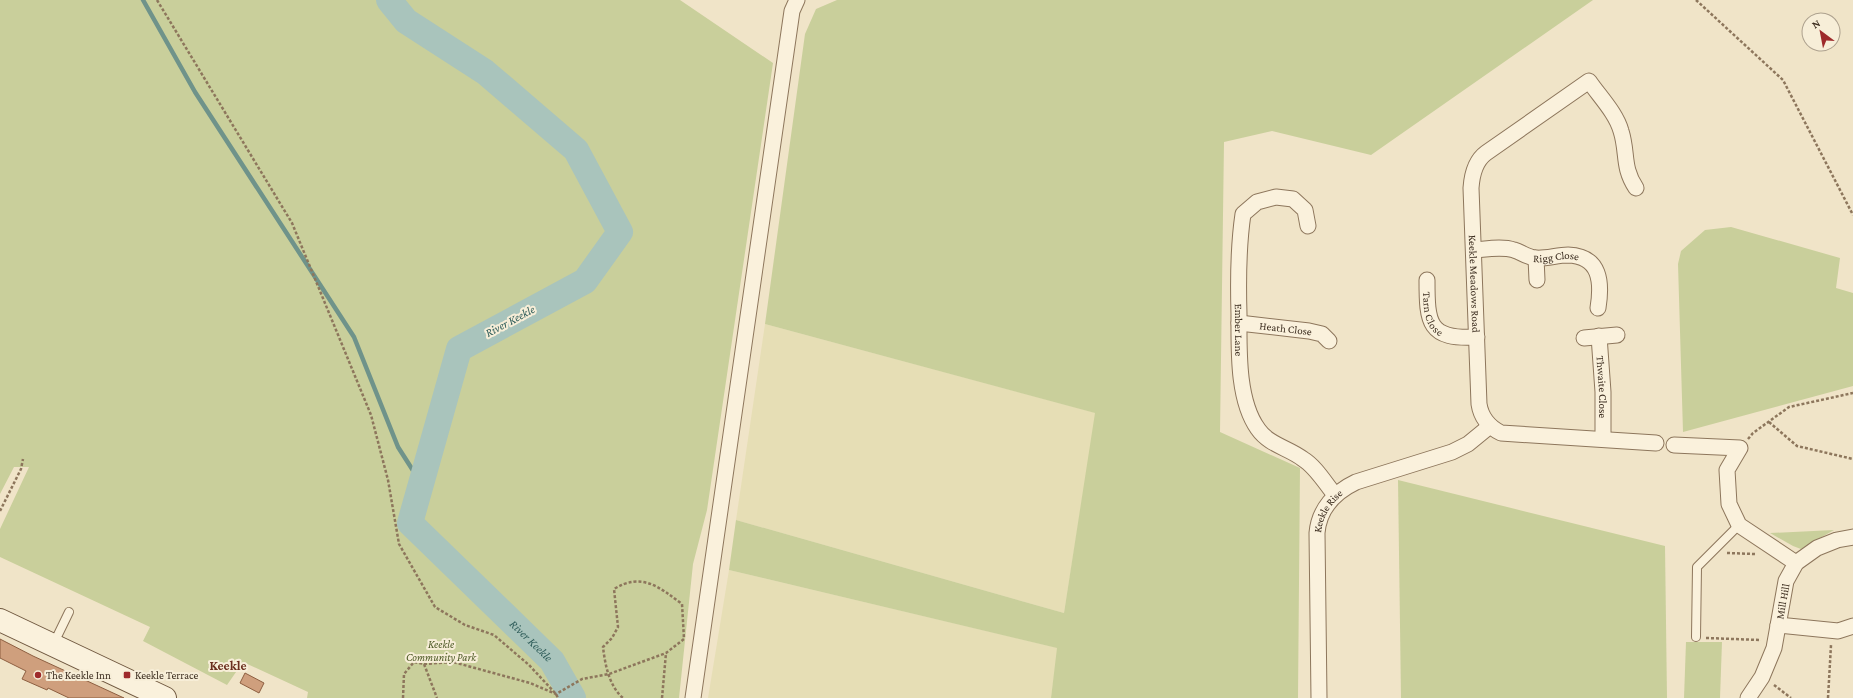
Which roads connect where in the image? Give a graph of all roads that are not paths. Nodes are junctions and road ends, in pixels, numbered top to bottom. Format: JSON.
{"nodes":[{"id":1,"x":797,"y":0,"type":"edge"},
{"id":2,"x":1636,"y":188,"type":"dead end"},
{"id":3,"x":1308,"y":226,"type":"dead end"},
{"id":4,"x":1474,"y":250,"type":"junction"},
{"id":5,"x":1536,"y":258,"type":"junction"},
{"id":6,"x":1427,"y":280,"type":"dead end"},
{"id":7,"x":1537,"y":280,"type":"dead end"},
{"id":8,"x":1598,"y":308,"type":"dead end"},
{"id":9,"x":1239,"y":324,"type":"junction"},
{"id":10,"x":1617,"y":335,"type":"dead end"},
{"id":11,"x":1599,"y":336,"type":"junction"},
{"id":12,"x":1477,"y":337,"type":"junction"},
{"id":13,"x":1584,"y":338,"type":"dead end"},
{"id":14,"x":1329,"y":341,"type":"dead end"},
{"id":15,"x":1490,"y":426,"type":"junction"},
{"id":16,"x":1603,"y":438,"type":"junction"},
{"id":17,"x":1656,"y":443,"type":"dead end"},
{"id":18,"x":1674,"y":445,"type":"dead end"},
{"id":19,"x":1335,"y":495,"type":"junction"},
{"id":20,"x":1739,"y":525,"type":"junction"},
{"id":21,"x":1853,"y":538,"type":"edge"},
{"id":22,"x":1796,"y":563,"type":"junction"},
{"id":23,"x":69,"y":612,"type":"dead end"},
{"id":24,"x":0,"y":620,"type":"edge"},
{"id":25,"x":1778,"y":625,"type":"junction"},
{"id":26,"x":1853,"y":626,"type":"edge"},
{"id":27,"x":1696,"y":637,"type":"road end"},
{"id":28,"x":53,"y":646,"type":"junction"},
{"id":29,"x":165,"y":698,"type":"edge"},
{"id":30,"x":693,"y":698,"type":"edge"},
{"id":31,"x":1319,"y":698,"type":"edge"},
{"id":32,"x":1748,"y":698,"type":"edge"}],
"edges":[{"from":1,"to":30,"type":"street"},
{"from":2,"to":4,"type":"street","name":"Keekle Meadows Road"},
{"from":3,"to":9,"type":"street","name":"Ember Lane"},
{"from":4,"to":5,"type":"street","name":"Rigg Close"},
{"from":4,"to":12,"type":"street","name":"Keekle Meadows Road"},
{"from":5,"to":7,"type":"street"},
{"from":5,"to":8,"type":"street","name":"Rigg Close"},
{"from":6,"to":12,"type":"street","name":"Tarn Close"},
{"from":9,"to":14,"type":"street","name":"Heath Close"},
{"from":9,"to":19,"type":"street","name":"Ember Lane"},
{"from":10,"to":11,"type":"street"},
{"from":11,"to":13,"type":"street"},
{"from":11,"to":16,"type":"street","name":"Thwaite Close"},
{"from":12,"to":15,"type":"street","name":"Keekle Meadows Road"},
{"from":15,"to":16,"type":"street"},
{"from":15,"to":19,"type":"street","name":"Keekle Rise"},
{"from":16,"to":17,"type":"street"},
{"from":18,"to":20,"type":"street"},
{"from":19,"to":31,"type":"street","name":"Keekle Rise"},
{"from":20,"to":22,"type":"street"},
{"from":20,"to":27,"type":"lane"},
{"from":21,"to":22,"type":"street","name":"Mill Hill"},
{"from":22,"to":25,"type":"street","name":"Mill Hill"},
{"from":23,"to":28,"type":"lane"},
{"from":24,"to":28,"type":"main road"},
{"from":25,"to":26,"type":"street"},
{"from":25,"to":32,"type":"street","name":"Mill Hill"},
{"from":28,"to":29,"type":"main road"}]}
